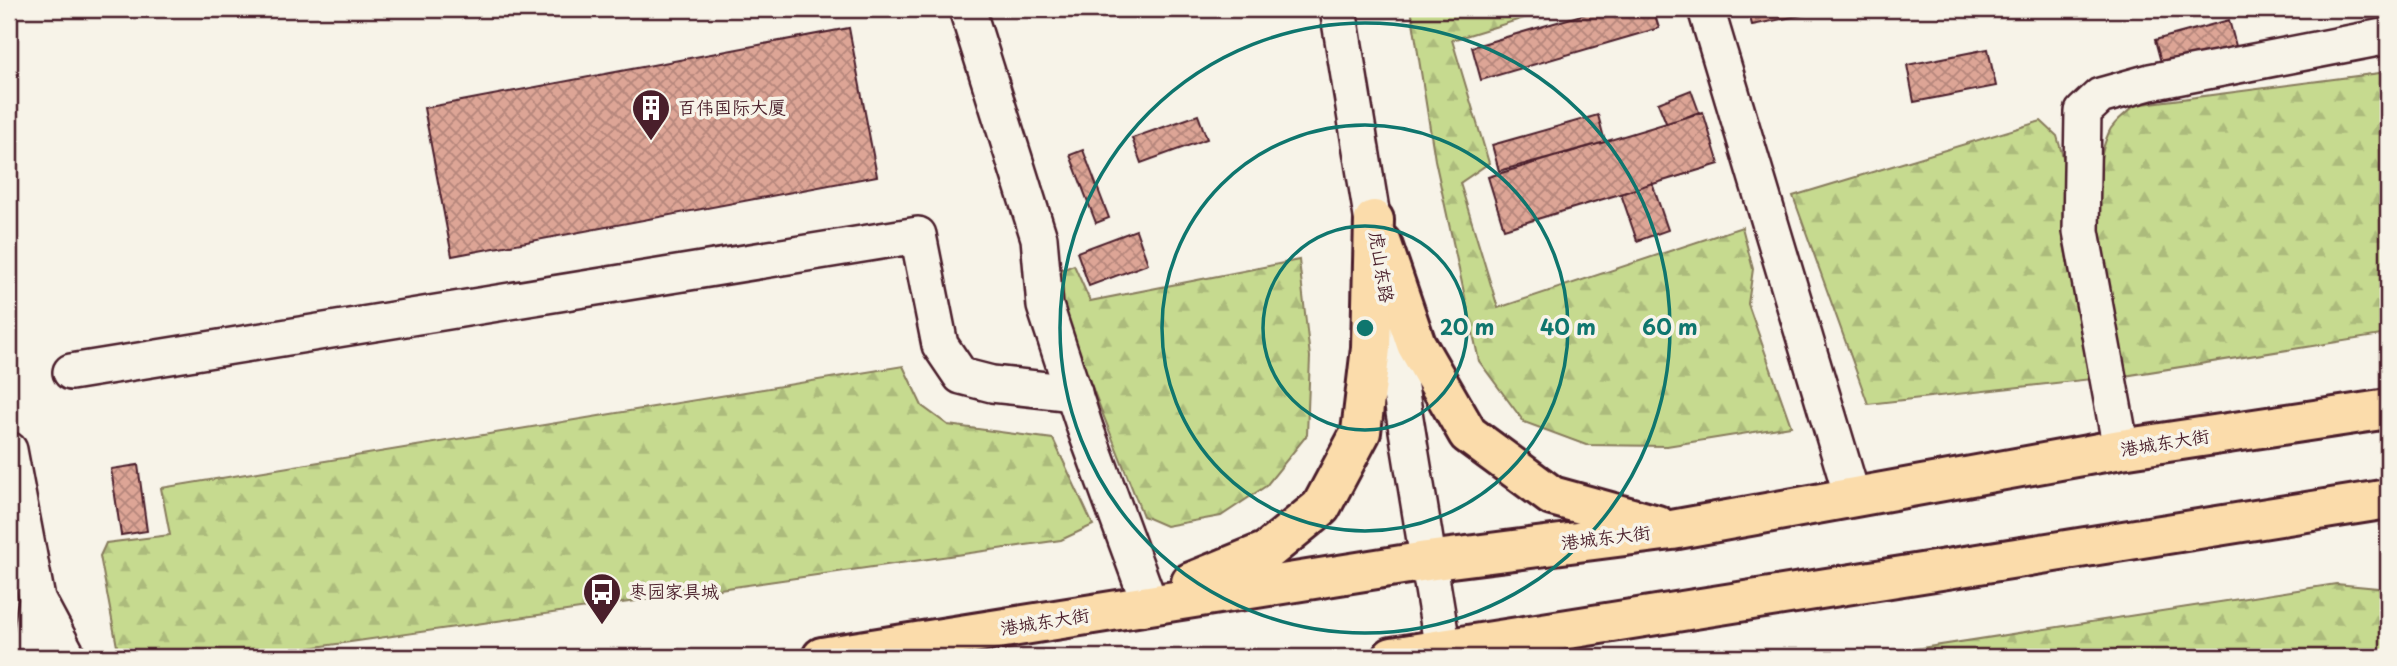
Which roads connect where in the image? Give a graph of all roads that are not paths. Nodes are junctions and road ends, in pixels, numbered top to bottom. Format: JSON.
{"nodes":[{"id":1,"x":967,"y":9,"type":"edge"},
{"id":2,"x":1338,"y":9,"type":"edge"},
{"id":3,"x":1706,"y":9,"type":"edge"},
{"id":4,"x":2388,"y":36,"type":"edge"},
{"id":5,"x":1374,"y":220,"type":"junction"},
{"id":6,"x":71,"y":372,"type":"dead end"},
{"id":7,"x":1074,"y":393,"type":"junction"},
{"id":8,"x":2388,"y":408,"type":"edge"},
{"id":9,"x":2121,"y":449,"type":"junction"},
{"id":10,"x":9,"y":450,"type":"edge"},
{"id":11,"x":1852,"y":496,"type":"junction"},
{"id":12,"x":2388,"y":499,"type":"edge"},
{"id":13,"x":1672,"y":530,"type":"junction"},
{"id":14,"x":1427,"y":561,"type":"junction"},
{"id":15,"x":37,"y":599,"type":"junction"},
{"id":16,"x":1149,"y":602,"type":"junction"},
{"id":17,"x":1443,"y":650,"type":"junction"},
{"id":18,"x":28,"y":657,"type":"edge"},
{"id":19,"x":68,"y":657,"type":"edge"},
{"id":20,"x":822,"y":657,"type":"edge"},
{"id":21,"x":1392,"y":657,"type":"edge"}],
"edges":[{"from":1,"to":7,"type":"street"},
{"from":2,"to":5,"type":"street","name":"虎山东路"},
{"from":3,"to":11,"type":"street"},
{"from":4,"to":9,"type":"street"},
{"from":5,"to":13,"type":"main road"},
{"from":5,"to":14,"type":"street","name":"虎山东路"},
{"from":5,"to":16,"type":"main road"},
{"from":6,"to":7,"type":"street"},
{"from":7,"to":16,"type":"street"},
{"from":8,"to":9,"type":"main road","name":"港城东大街"},
{"from":9,"to":11,"type":"main road","name":"港城东大街"},
{"from":10,"to":15,"type":"street"},
{"from":11,"to":13,"type":"main road","name":"港城东大街"},
{"from":12,"to":17,"type":"main road"},
{"from":13,"to":14,"type":"main road","name":"港城东大街"},
{"from":14,"to":16,"type":"main road","name":"港城东大街"},
{"from":14,"to":17,"type":"street","name":"虎山东路"},
{"from":15,"to":18,"type":"street"},
{"from":15,"to":19,"type":"street"},
{"from":16,"to":20,"type":"main road","name":"港城东大街"},
{"from":17,"to":21,"type":"main road"}]}
